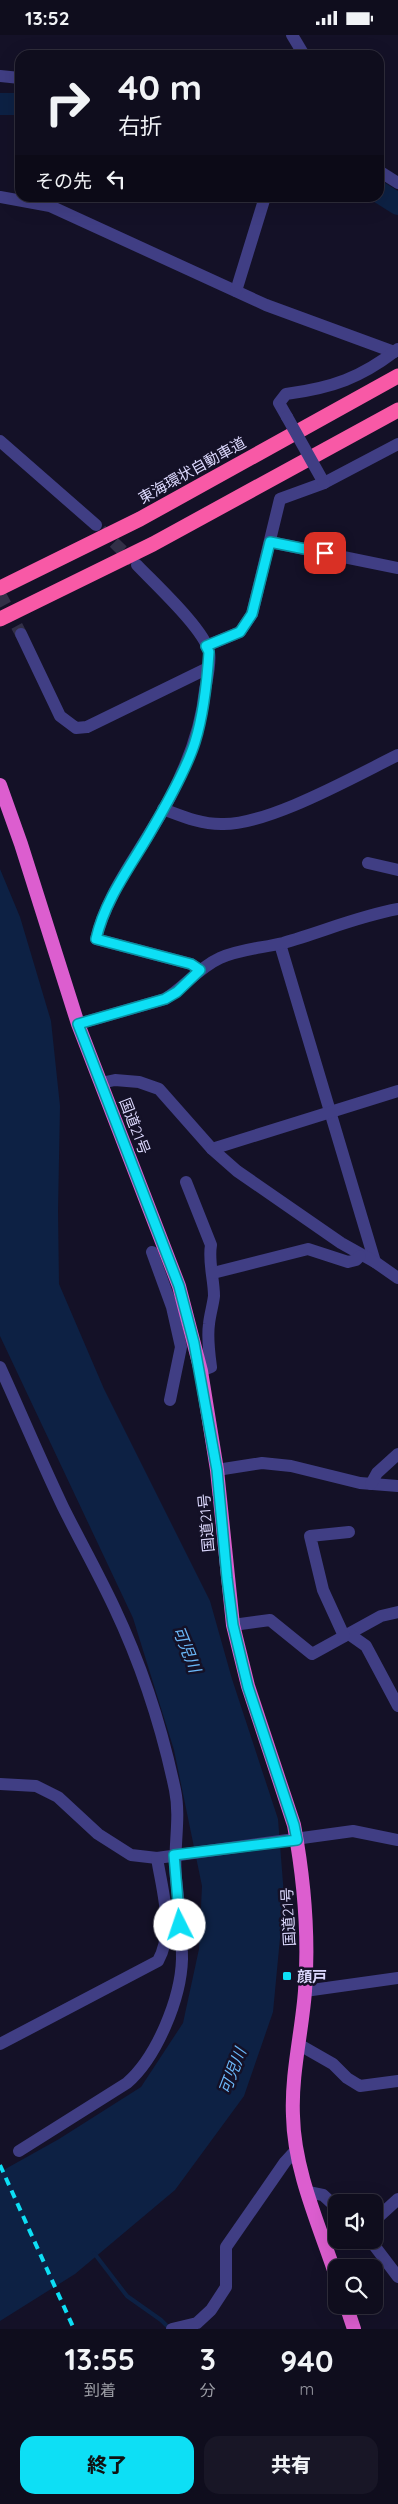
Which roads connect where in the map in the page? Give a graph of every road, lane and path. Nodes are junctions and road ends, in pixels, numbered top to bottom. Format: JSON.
{"nodes":[{"id":1,"x":292,"y":35,"type":"edge"},
{"id":2,"x":301,"y":50,"type":"edge"},
{"id":3,"x":0,"y":76,"type":"edge"},
{"id":4,"x":15,"y":77,"type":"edge"},
{"id":5,"x":384,"y":175,"type":"edge"},
{"id":6,"x":398,"y":183,"type":"edge"},
{"id":7,"x":0,"y":197,"type":"edge"},
{"id":8,"x":15,"y":200,"type":"edge"},
{"id":9,"x":28,"y":202,"type":"edge"},
{"id":10,"x":263,"y":202,"type":"edge"},
{"id":11,"x":236,"y":291,"type":"junction"},
{"id":12,"x":396,"y":350,"type":"edge"},
{"id":13,"x":398,"y":376,"type":"edge"},
{"id":14,"x":398,"y":410,"type":"edge"},
{"id":15,"x":0,"y":441,"type":"edge"},
{"id":16,"x":398,"y":445,"type":"edge"},
{"id":17,"x":324,"y":483,"type":"junction"},
{"id":18,"x":96,"y":525,"type":"tunnel mouth"},
{"id":19,"x":270,"y":542,"type":"junction"},
{"id":20,"x":137,"y":565,"type":"tunnel mouth"},
{"id":21,"x":398,"y":568,"type":"edge"},
{"id":22,"x":0,"y":588,"type":"edge"},
{"id":23,"x":0,"y":619,"type":"edge"},
{"id":24,"x":20,"y":634,"type":"tunnel mouth"},
{"id":25,"x":206,"y":646,"type":"junction"},
{"id":26,"x":208,"y":668,"type":"junction"},
{"id":27,"x":398,"y":755,"type":"edge"},
{"id":28,"x":0,"y":785,"type":"edge"},
{"id":29,"x":163,"y":809,"type":"junction"},
{"id":30,"x":368,"y":863,"type":"dead end"},
{"id":31,"x":398,"y":870,"type":"edge"},
{"id":32,"x":398,"y":909,"type":"edge"},
{"id":33,"x":280,"y":944,"type":"junction"},
{"id":34,"x":200,"y":970,"type":"junction"},
{"id":35,"x":78,"y":1024,"type":"junction"},
{"id":36,"x":101,"y":1083,"type":"junction"},
{"id":37,"x":398,"y":1091,"type":"edge"},
{"id":38,"x":331,"y":1111,"type":"junction"},
{"id":39,"x":212,"y":1149,"type":"junction"},
{"id":40,"x":186,"y":1182,"type":"dead end"},
{"id":41,"x":152,"y":1252,"type":"dead end"},
{"id":42,"x":360,"y":1255,"type":"junction"},
{"id":43,"x":375,"y":1262,"type":"junction"},
{"id":44,"x":214,"y":1273,"type":"junction"},
{"id":45,"x":398,"y":1278,"type":"edge"},
{"id":46,"x":188,"y":1345,"type":"junction"},
{"id":47,"x":0,"y":1367,"type":"edge"},
{"id":48,"x":201,"y":1371,"type":"junction"},
{"id":49,"x":170,"y":1400,"type":"dead end"},
{"id":50,"x":398,"y":1454,"type":"edge"},
{"id":51,"x":217,"y":1470,"type":"junction"},
{"id":52,"x":371,"y":1484,"type":"junction"},
{"id":53,"x":398,"y":1487,"type":"edge"},
{"id":54,"x":349,"y":1531,"type":"dead end"},
{"id":55,"x":398,"y":1612,"type":"edge"},
{"id":56,"x":233,"y":1625,"type":"junction"},
{"id":57,"x":346,"y":1635,"type":"junction"},
{"id":58,"x":398,"y":1706,"type":"edge"},
{"id":59,"x":0,"y":1784,"type":"edge"},
{"id":60,"x":290,"y":1840,"type":"junction"},
{"id":61,"x":398,"y":1840,"type":"edge"},
{"id":62,"x":174,"y":1855,"type":"junction"},
{"id":63,"x":157,"y":1858,"type":"junction"},
{"id":64,"x":398,"y":1978,"type":"edge"},
{"id":65,"x":305,"y":1991,"type":"junction"},
{"id":66,"x":0,"y":2043,"type":"edge"},
{"id":67,"x":298,"y":2046,"type":"junction"},
{"id":68,"x":398,"y":2081,"type":"edge"},
{"id":69,"x":296,"y":2150,"type":"junction"},
{"id":70,"x":19,"y":2151,"type":"dead end"},
{"id":71,"x":308,"y":2193,"type":"junction"},
{"id":72,"x":398,"y":2199,"type":"edge"},
{"id":73,"x":328,"y":2200,"type":"edge"},
{"id":74,"x":383,"y":2213,"type":"edge"},
{"id":75,"x":377,"y":2249,"type":"edge"},
{"id":76,"x":330,"y":2259,"type":"edge"},
{"id":77,"x":398,"y":2277,"type":"edge"},
{"id":78,"x":349,"y":2314,"type":"edge"},
{"id":79,"x":172,"y":2329,"type":"edge"},
{"id":80,"x":354,"y":2329,"type":"edge"}],
"edges":[{"from":1,"to":2,"type":"street"},
{"from":3,"to":4,"type":"street"},
{"from":5,"to":6,"type":"street"},
{"from":7,"to":8,"type":"street"},
{"from":9,"to":11,"type":"street"},
{"from":10,"to":11,"type":"street"},
{"from":11,"to":12,"type":"street"},
{"from":12,"to":17,"type":"street","bridge":true},
{"from":13,"to":22,"type":"highway","name":"東海環状自動車道"},
{"from":14,"to":23,"type":"highway"},
{"from":15,"to":18,"type":"street"},
{"from":16,"to":17,"type":"street"},
{"from":17,"to":19,"type":"street"},
{"from":19,"to":21,"type":"street"},
{"from":19,"to":25,"type":"street"},
{"from":20,"to":25,"type":"street"},
{"from":24,"to":26,"type":"street"},
{"from":25,"to":26,"type":"street"},
{"from":26,"to":29,"type":"street"},
{"from":27,"to":29,"type":"street"},
{"from":28,"to":35,"type":"highway","name":"国道21号"},
{"from":29,"to":34,"type":"street"},
{"from":30,"to":31,"type":"street"},
{"from":32,"to":33,"type":"street"},
{"from":33,"to":34,"type":"street"},
{"from":33,"to":38,"type":"street"},
{"from":34,"to":35,"type":"street"},
{"from":35,"to":36,"type":"highway","name":"国道21号"},
{"from":36,"to":39,"type":"street"},
{"from":36,"to":46,"type":"highway","name":"国道21号"},
{"from":37,"to":38,"type":"street"},
{"from":38,"to":39,"type":"street"},
{"from":38,"to":43,"type":"street"},
{"from":39,"to":42,"type":"street"},
{"from":40,"to":44,"type":"street"},
{"from":41,"to":46,"type":"street"},
{"from":42,"to":43,"type":"street"},
{"from":42,"to":44,"type":"street"},
{"from":43,"to":45,"type":"street"},
{"from":44,"to":48,"type":"street"},
{"from":46,"to":48,"type":"highway","name":"国道21号"},
{"from":46,"to":49,"type":"street"},
{"from":47,"to":62,"type":"street"},
{"from":48,"to":51,"type":"highway","name":"国道21号"},
{"from":50,"to":52,"type":"street"},
{"from":51,"to":52,"type":"street"},
{"from":51,"to":56,"type":"highway","name":"国道21号"},
{"from":52,"to":53,"type":"street"},
{"from":54,"to":57,"type":"street"},
{"from":55,"to":57,"type":"street"},
{"from":56,"to":57,"type":"street"},
{"from":56,"to":60,"type":"highway","name":"国道21号"},
{"from":57,"to":58,"type":"street"},
{"from":59,"to":63,"type":"street"},
{"from":60,"to":61,"type":"street"},
{"from":60,"to":62,"type":"street"},
{"from":60,"to":65,"type":"highway","name":"国道21号"},
{"from":62,"to":63,"type":"street"},
{"from":62,"to":70,"type":"street"},
{"from":63,"to":66,"type":"street"},
{"from":64,"to":65,"type":"street"},
{"from":65,"to":67,"type":"highway","name":"国道21号"},
{"from":67,"to":68,"type":"street"},
{"from":67,"to":69,"type":"highway","name":"国道21号"},
{"from":69,"to":71,"type":"highway","name":"国道21号"},
{"from":69,"to":79,"type":"street"},
{"from":71,"to":73,"type":"street"},
{"from":71,"to":76,"type":"highway","name":"国道21号"},
{"from":72,"to":74,"type":"street"},
{"from":75,"to":77,"type":"street"},
{"from":78,"to":80,"type":"highway"}]}
